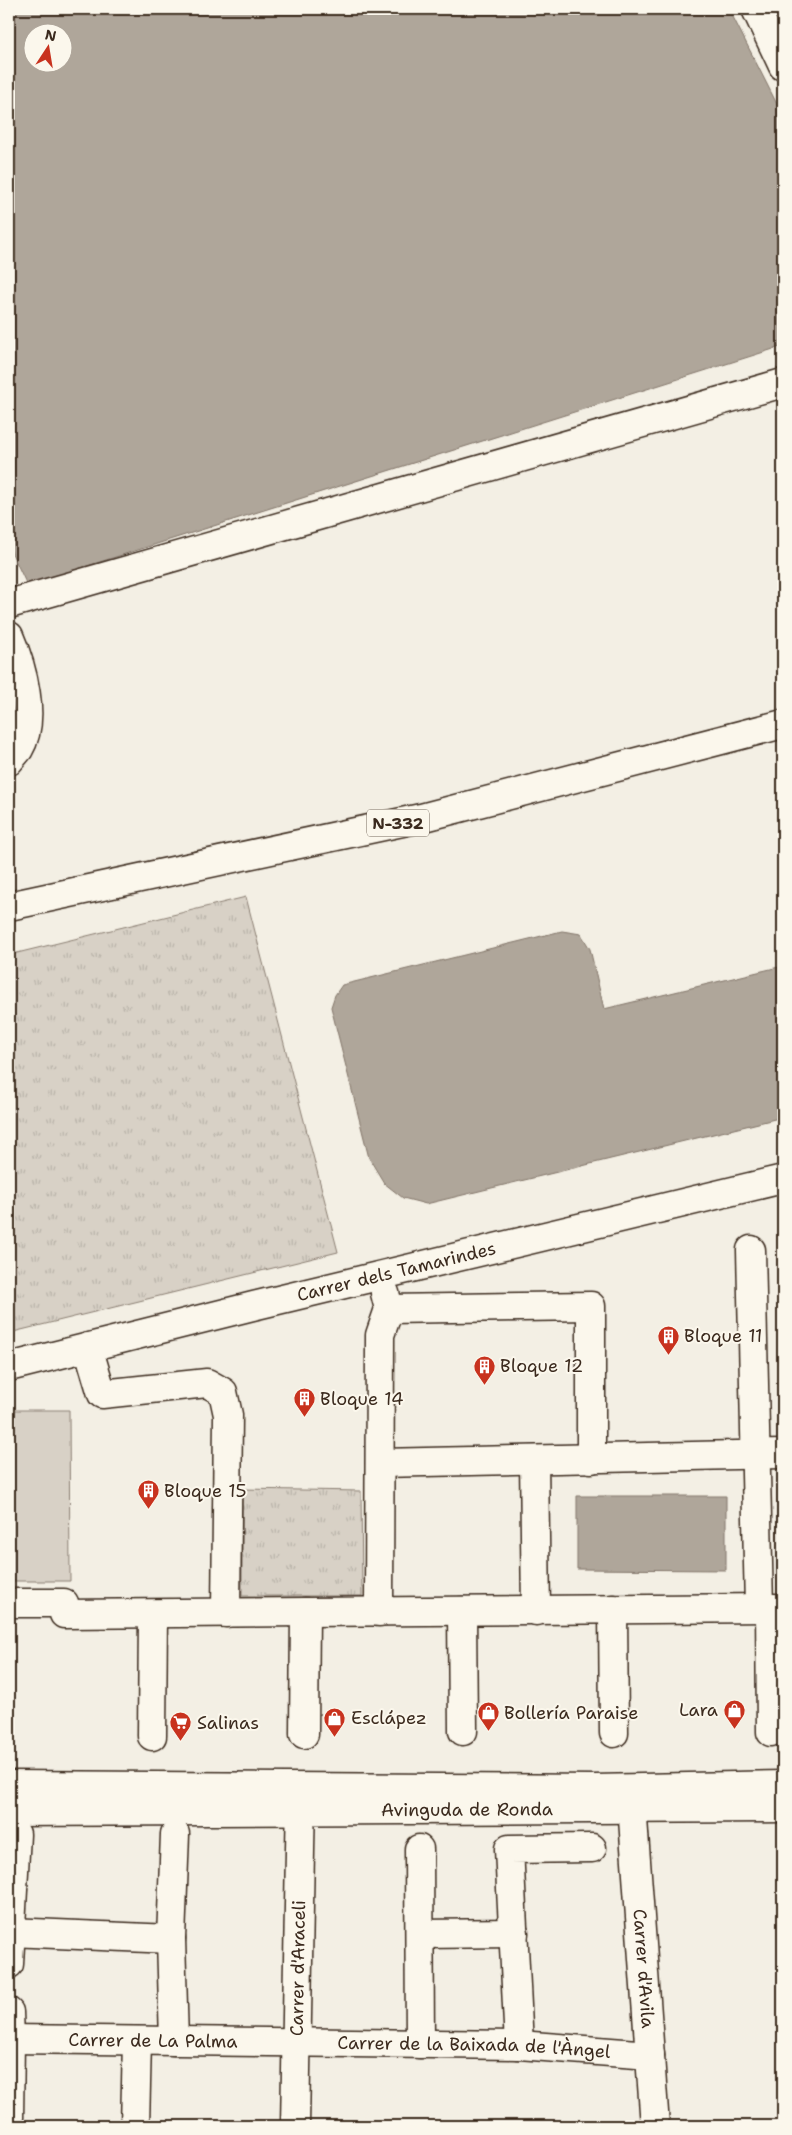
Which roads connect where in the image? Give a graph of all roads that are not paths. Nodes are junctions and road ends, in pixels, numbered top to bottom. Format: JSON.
{"nodes":[{"id":1,"x":756,"y":9,"type":"edge"},
{"id":2,"x":783,"y":66,"type":"edge"},
{"id":3,"x":783,"y":383,"type":"edge"},
{"id":4,"x":9,"y":604,"type":"edge"},
{"id":5,"x":9,"y":636,"type":"edge"},
{"id":6,"x":783,"y":724,"type":"edge"},
{"id":7,"x":9,"y":761,"type":"edge"},
{"id":8,"x":9,"y":906,"type":"edge"},
{"id":9,"x":783,"y":1179,"type":"edge"},
{"id":10,"x":751,"y":1250,"type":"dead end"},
{"id":11,"x":380,"y":1276,"type":"junction"},
{"id":12,"x":389,"y":1309,"type":"junction"},
{"id":13,"x":88,"y":1347,"type":"junction"},
{"id":14,"x":9,"y":1367,"type":"edge"},
{"id":15,"x":783,"y":1454,"type":"edge"},
{"id":16,"x":756,"y":1455,"type":"junction"},
{"id":17,"x":591,"y":1459,"type":"junction"},
{"id":18,"x":534,"y":1460,"type":"junction"},
{"id":19,"x":380,"y":1463,"type":"junction"},
{"id":20,"x":9,"y":1603,"type":"edge"},
{"id":21,"x":771,"y":1608,"type":"edge"},
{"id":22,"x":613,"y":1609,"type":"junction"},
{"id":23,"x":462,"y":1611,"type":"junction"},
{"id":24,"x":536,"y":1611,"type":"junction"},
{"id":25,"x":305,"y":1612,"type":"junction"},
{"id":26,"x":379,"y":1612,"type":"junction"},
{"id":27,"x":226,"y":1613,"type":"junction"},
{"id":28,"x":153,"y":1614,"type":"junction"},
{"id":29,"x":462,"y":1731,"type":"dead end"},
{"id":30,"x":614,"y":1732,"type":"dead end"},
{"id":31,"x":770,"y":1732,"type":"dead end"},
{"id":32,"x":304,"y":1734,"type":"dead end"},
{"id":33,"x":152,"y":1736,"type":"dead end"},
{"id":34,"x":9,"y":1785,"type":"edge"},
{"id":35,"x":783,"y":1785,"type":"edge"},
{"id":36,"x":632,"y":1799,"type":"junction"},
{"id":37,"x":301,"y":1800,"type":"junction"},
{"id":38,"x":783,"y":1808,"type":"edge"},
{"id":39,"x":12,"y":1823,"type":"edge"},
{"id":40,"x":175,"y":1834,"type":"dead end"},
{"id":41,"x":592,"y":1848,"type":"dead end"},
{"id":42,"x":419,"y":1849,"type":"dead end"},
{"id":43,"x":10,"y":1932,"type":"edge"},
{"id":44,"x":514,"y":1933,"type":"junction"},
{"id":45,"x":421,"y":1934,"type":"junction"},
{"id":46,"x":171,"y":1939,"type":"junction"},
{"id":47,"x":9,"y":1964,"type":"edge"},
{"id":48,"x":9,"y":2012,"type":"edge"},
{"id":49,"x":10,"y":2039,"type":"edge"},
{"id":50,"x":137,"y":2041,"type":"junction"},
{"id":51,"x":174,"y":2041,"type":"junction"},
{"id":52,"x":296,"y":2043,"type":"junction"},
{"id":53,"x":420,"y":2044,"type":"junction"},
{"id":54,"x":519,"y":2045,"type":"junction"},
{"id":55,"x":650,"y":2055,"type":"junction"},
{"id":56,"x":9,"y":2120,"type":"edge"},
{"id":57,"x":135,"y":2126,"type":"edge"},
{"id":58,"x":295,"y":2126,"type":"edge"},
{"id":59,"x":655,"y":2126,"type":"edge"}],
"edges":[{"from":1,"to":2,"type":"main road"},
{"from":3,"to":4,"type":"main road"},
{"from":5,"to":7,"type":"main road"},
{"from":6,"to":8,"type":"main road","number":"N-332"},
{"from":9,"to":11,"type":"main road","name":"Carrer dels Tamarindes"},
{"from":10,"to":16,"type":"main road"},
{"from":11,"to":12,"type":"main road"},
{"from":11,"to":13,"type":"main road","name":"Carrer dels Tamarindes"},
{"from":12,"to":17,"type":"main road"},
{"from":12,"to":19,"type":"main road"},
{"from":13,"to":14,"type":"main road","name":"Carrer dels Tamarindes"},
{"from":13,"to":27,"type":"main road"},
{"from":15,"to":16,"type":"main road"},
{"from":16,"to":17,"type":"main road"},
{"from":16,"to":21,"type":"main road"},
{"from":17,"to":18,"type":"main road"},
{"from":18,"to":19,"type":"main road"},
{"from":18,"to":24,"type":"main road"},
{"from":19,"to":26,"type":"main road"},
{"from":20,"to":28,"type":"main road"},
{"from":21,"to":22,"type":"main road"},
{"from":21,"to":31,"type":"main road"},
{"from":22,"to":24,"type":"main road"},
{"from":22,"to":30,"type":"main road"},
{"from":23,"to":24,"type":"main road"},
{"from":23,"to":26,"type":"main road"},
{"from":23,"to":29,"type":"main road"},
{"from":25,"to":26,"type":"main road"},
{"from":25,"to":27,"type":"main road"},
{"from":25,"to":32,"type":"main road"},
{"from":27,"to":28,"type":"main road"},
{"from":28,"to":33,"type":"main road"},
{"from":34,"to":37,"type":"main road","name":"Avinguda de Ronda"},
{"from":35,"to":36,"type":"main road","name":"Avinguda de Ronda"},
{"from":36,"to":37,"type":"main road","name":"Avinguda de Ronda"},
{"from":36,"to":38,"type":"main road","name":"Avinguda de Ronda"},
{"from":36,"to":55,"type":"main road","name":"Carrer d'Avila"},
{"from":37,"to":39,"type":"main road","name":"Avinguda de Ronda"},
{"from":37,"to":52,"type":"main road","name":"Carrer d'Araceli"},
{"from":39,"to":43,"type":"main road"},
{"from":40,"to":46,"type":"main road"},
{"from":41,"to":44,"type":"main road"},
{"from":42,"to":45,"type":"main road"},
{"from":43,"to":46,"type":"main road"},
{"from":43,"to":47,"type":"main road"},
{"from":44,"to":45,"type":"main road"},
{"from":44,"to":54,"type":"main road"},
{"from":45,"to":53,"type":"main road"},
{"from":46,"to":51,"type":"main road"},
{"from":48,"to":49,"type":"main road"},
{"from":49,"to":50,"type":"main road","name":"Carrer de La Palma"},
{"from":49,"to":56,"type":"main road"},
{"from":50,"to":51,"type":"main road","name":"Carrer de La Palma"},
{"from":50,"to":57,"type":"main road"},
{"from":51,"to":52,"type":"main road","name":"Carrer de La Palma"},
{"from":52,"to":53,"type":"main road","name":"Carrer de la Baixada de l'Àngel"},
{"from":52,"to":58,"type":"main road","name":"Carrer d'Araceli"},
{"from":53,"to":54,"type":"main road","name":"Carrer de la Baixada de l'Àngel"},
{"from":54,"to":55,"type":"main road","name":"Carrer de la Baixada de l'Àngel"},
{"from":55,"to":59,"type":"main road","name":"Carrer d'Avila"}]}
